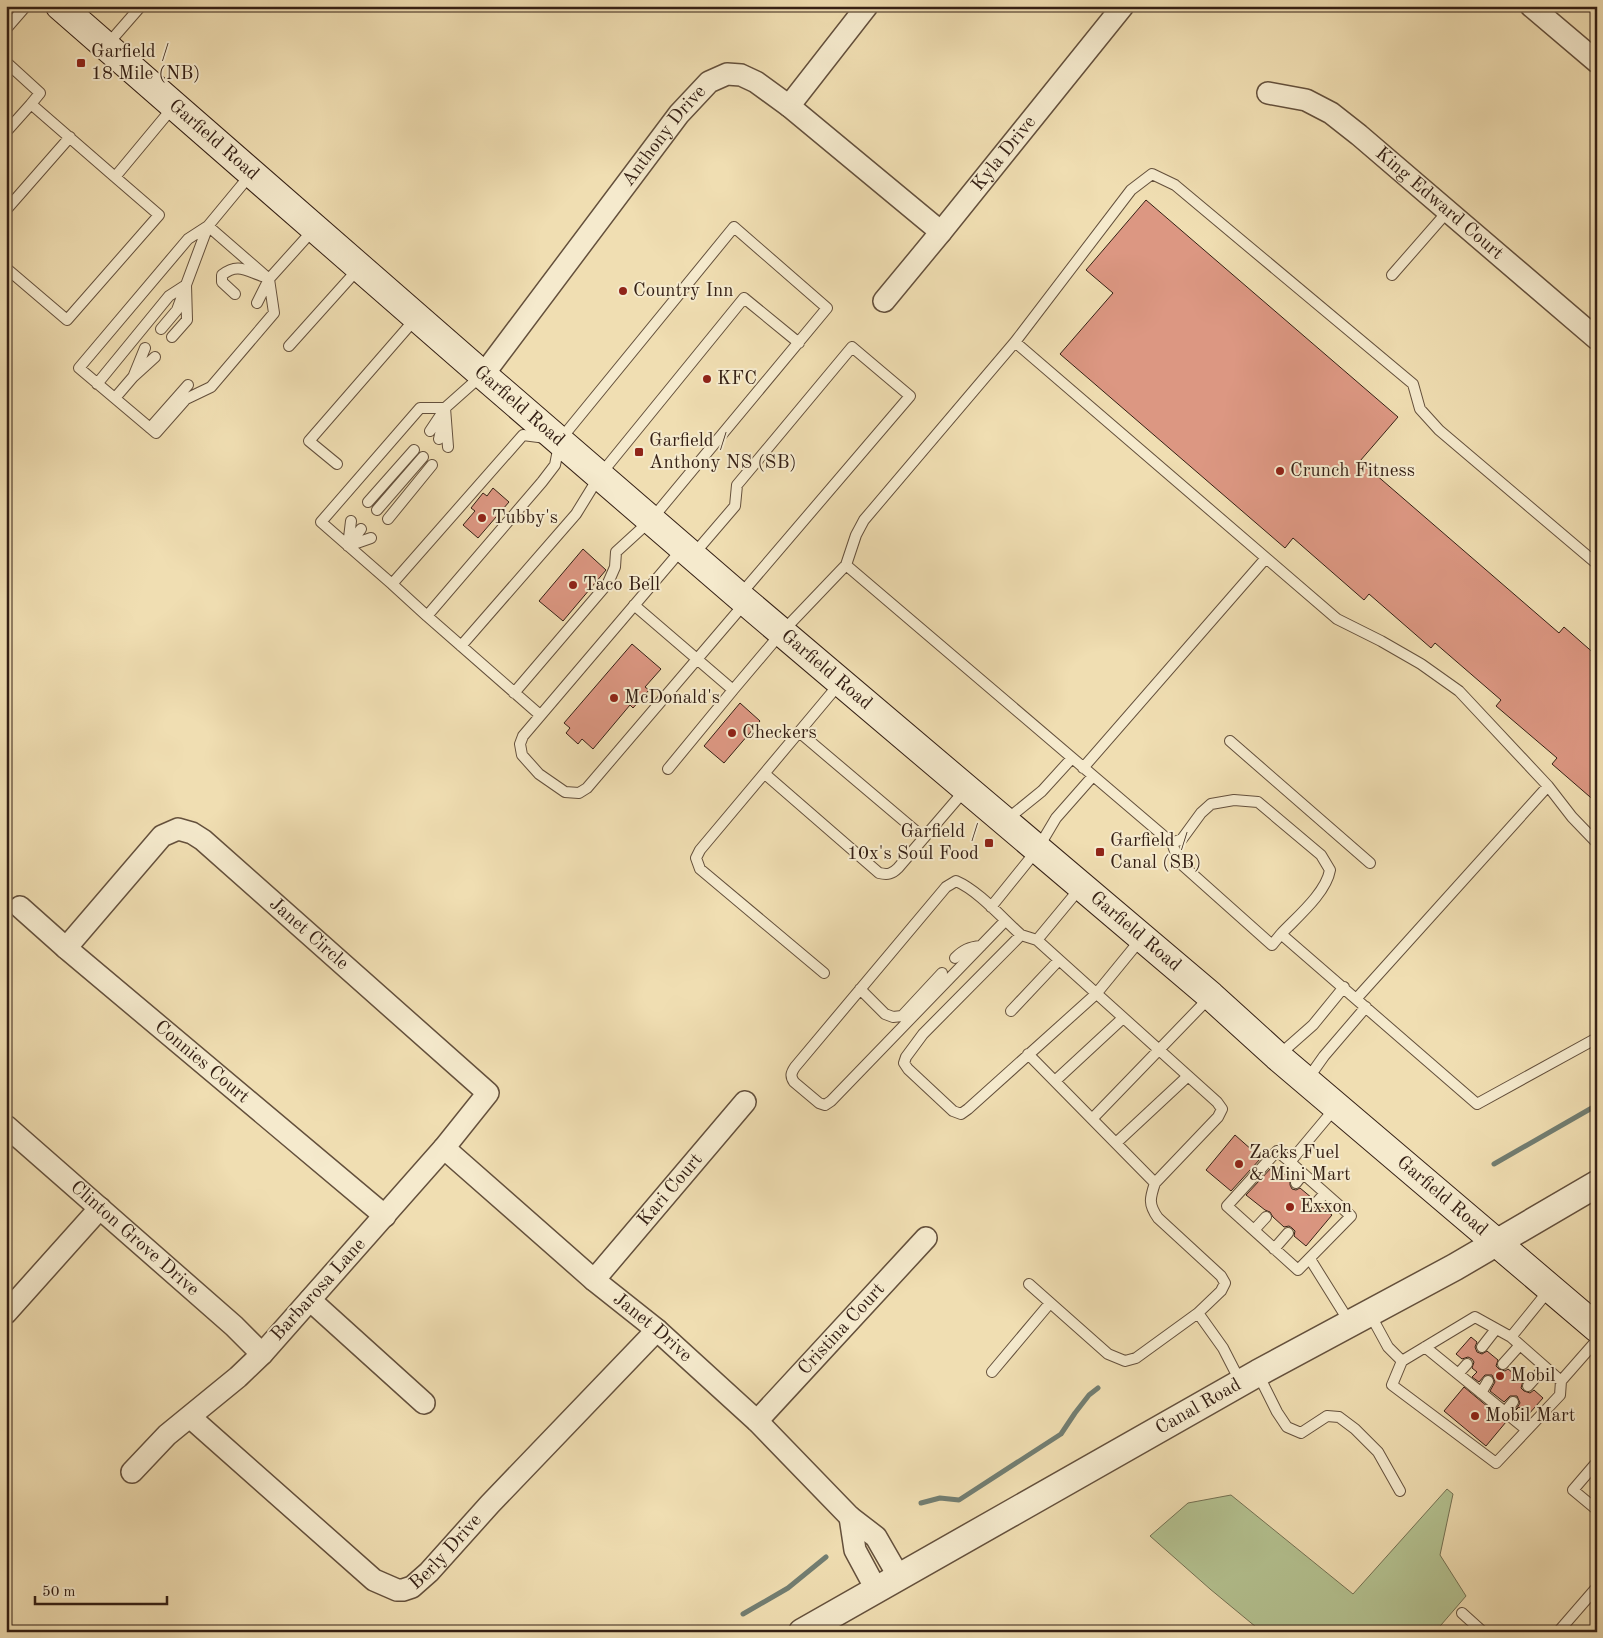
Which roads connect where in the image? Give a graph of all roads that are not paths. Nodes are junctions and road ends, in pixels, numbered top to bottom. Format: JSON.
{"nodes":[{"id":1,"x":26,"y":6,"type":"edge"},
{"id":2,"x":60,"y":6,"type":"edge"},
{"id":3,"x":141,"y":6,"type":"edge"},
{"id":4,"x":867,"y":6,"type":"edge"},
{"id":5,"x":1123,"y":6,"type":"edge"},
{"id":6,"x":1530,"y":6,"type":"edge"},
{"id":7,"x":6,"y":29,"type":"edge"},
{"id":8,"x":106,"y":46,"type":"junction"},
{"id":9,"x":6,"y":62,"type":"edge"},
{"id":10,"x":1597,"y":62,"type":"edge"},
{"id":11,"x":1268,"y":92,"type":"dead end"},
{"id":12,"x":31,"y":104,"type":"junction"},
{"id":13,"x":174,"y":106,"type":"junction"},
{"id":14,"x":789,"y":106,"type":"junction"},
{"id":15,"x":6,"y":132,"type":"edge"},
{"id":16,"x":70,"y":138,"type":"junction"},
{"id":17,"x":252,"y":174,"type":"junction"},
{"id":18,"x":115,"y":177,"type":"junction"},
{"id":19,"x":6,"y":210,"type":"edge"},
{"id":20,"x":1448,"y":211,"type":"junction"},
{"id":21,"x":208,"y":226,"type":"junction"},
{"id":22,"x":315,"y":228,"type":"junction"},
{"id":23,"x":941,"y":232,"type":"junction"},
{"id":24,"x":6,"y":268,"type":"edge"},
{"id":25,"x":360,"y":268,"type":"junction"},
{"id":26,"x":1392,"y":275,"type":"dead end"},
{"id":27,"x":270,"y":279,"type":"junction"},
{"id":28,"x":186,"y":285,"type":"junction"},
{"id":29,"x":234,"y":294,"type":"dead end"},
{"id":30,"x":884,"y":301,"type":"dead end"},
{"id":31,"x":257,"y":303,"type":"dead end"},
{"id":32,"x":417,"y":317,"type":"junction"},
{"id":33,"x":161,"y":329,"type":"dead end"},
{"id":34,"x":172,"y":338,"type":"dead end"},
{"id":35,"x":1597,"y":339,"type":"edge"},
{"id":36,"x":799,"y":342,"type":"junction"},
{"id":37,"x":1015,"y":342,"type":"junction"},
{"id":38,"x":290,"y":346,"type":"dead end"},
{"id":39,"x":145,"y":348,"type":"dead end"},
{"id":40,"x":156,"y":357,"type":"dead end"},
{"id":41,"x":483,"y":375,"type":"junction"},
{"id":42,"x":133,"y":377,"type":"junction"},
{"id":43,"x":97,"y":384,"type":"junction"},
{"id":44,"x":188,"y":385,"type":"dead end"},
{"id":45,"x":115,"y":398,"type":"junction"},
{"id":46,"x":445,"y":408,"type":"junction"},
{"id":47,"x":150,"y":428,"type":"junction"},
{"id":48,"x":430,"y":431,"type":"dead end"},
{"id":49,"x":439,"y":439,"type":"dead end"},
{"id":50,"x":560,"y":440,"type":"junction"},
{"id":51,"x":448,"y":447,"type":"dead end"},
{"id":52,"x":414,"y":450,"type":"dead end"},
{"id":53,"x":423,"y":457,"type":"dead end"},
{"id":54,"x":337,"y":464,"type":"dead end"},
{"id":55,"x":432,"y":465,"type":"dead end"},
{"id":56,"x":600,"y":475,"type":"junction"},
{"id":57,"x":368,"y":502,"type":"dead end"},
{"id":58,"x":377,"y":510,"type":"dead end"},
{"id":59,"x":388,"y":519,"type":"dead end"},
{"id":60,"x":651,"y":520,"type":"junction"},
{"id":61,"x":351,"y":521,"type":"dead end"},
{"id":62,"x":361,"y":529,"type":"dead end"},
{"id":63,"x":372,"y":538,"type":"dead end"},
{"id":64,"x":348,"y":546,"type":"junction"},
{"id":65,"x":688,"y":552,"type":"junction"},
{"id":66,"x":1266,"y":558,"type":"junction"},
{"id":67,"x":1597,"y":564,"type":"edge"},
{"id":68,"x":846,"y":565,"type":"junction"},
{"id":69,"x":392,"y":584,"type":"junction"},
{"id":70,"x":742,"y":598,"type":"junction"},
{"id":71,"x":634,"y":605,"type":"junction"},
{"id":72,"x":427,"y":616,"type":"junction"},
{"id":73,"x":782,"y":632,"type":"junction"},
{"id":74,"x":461,"y":646,"type":"junction"},
{"id":75,"x":697,"y":659,"type":"junction"},
{"id":76,"x":841,"y":682,"type":"junction"},
{"id":77,"x":733,"y":690,"type":"junction"},
{"id":78,"x":514,"y":693,"type":"junction"},
{"id":79,"x":540,"y":714,"type":"junction"},
{"id":80,"x":799,"y":732,"type":"junction"},
{"id":81,"x":1230,"y":741,"type":"dead end"},
{"id":82,"x":1072,"y":758,"type":"junction"},
{"id":83,"x":1083,"y":768,"type":"junction"},
{"id":84,"x":668,"y":769,"type":"dead end"},
{"id":85,"x":765,"y":774,"type":"junction"},
{"id":86,"x":1093,"y":776,"type":"junction"},
{"id":87,"x":1548,"y":786,"type":"junction"},
{"id":88,"x":965,"y":789,"type":"junction"},
{"id":89,"x":1004,"y":822,"type":"junction"},
{"id":90,"x":923,"y":837,"type":"junction"},
{"id":91,"x":1172,"y":843,"type":"junction"},
{"id":92,"x":1597,"y":843,"type":"edge"},
{"id":93,"x":1037,"y":850,"type":"junction"},
{"id":94,"x":1370,"y":863,"type":"dead end"},
{"id":95,"x":1082,"y":887,"type":"junction"},
{"id":96,"x":20,"y":907,"type":"dead end"},
{"id":97,"x":991,"y":907,"type":"junction"},
{"id":98,"x":1005,"y":921,"type":"junction"},
{"id":99,"x":1281,"y":934,"type":"junction"},
{"id":100,"x":1021,"y":935,"type":"junction"},
{"id":101,"x":1142,"y":937,"type":"junction"},
{"id":102,"x":1037,"y":940,"type":"junction"},
{"id":103,"x":981,"y":946,"type":"junction"},
{"id":104,"x":66,"y":948,"type":"junction"},
{"id":105,"x":955,"y":958,"type":"dead end"},
{"id":106,"x":1059,"y":960,"type":"junction"},
{"id":107,"x":942,"y":972,"type":"dead end"},
{"id":108,"x":824,"y":973,"type":"dead end"},
{"id":109,"x":1344,"y":987,"type":"junction"},
{"id":110,"x":860,"y":989,"type":"junction"},
{"id":111,"x":1096,"y":994,"type":"junction"},
{"id":112,"x":1211,"y":996,"type":"junction"},
{"id":113,"x":1356,"y":998,"type":"junction"},
{"id":114,"x":1366,"y":1007,"type":"junction"},
{"id":115,"x":1011,"y":1011,"type":"dead end"},
{"id":116,"x":1123,"y":1018,"type":"junction"},
{"id":117,"x":1597,"y":1038,"type":"edge"},
{"id":118,"x":1158,"y":1050,"type":"junction"},
{"id":119,"x":1028,"y":1054,"type":"junction"},
{"id":120,"x":1277,"y":1056,"type":"junction"},
{"id":121,"x":1188,"y":1076,"type":"junction"},
{"id":122,"x":1055,"y":1081,"type":"junction"},
{"id":123,"x":1307,"y":1081,"type":"junction"},
{"id":124,"x":488,"y":1093,"type":"joint"},
{"id":125,"x":745,"y":1102,"type":"dead end"},
{"id":126,"x":1337,"y":1106,"type":"junction"},
{"id":127,"x":1092,"y":1118,"type":"junction"},
{"id":128,"x":6,"y":1126,"type":"edge"},
{"id":129,"x":1116,"y":1143,"type":"junction"},
{"id":130,"x":444,"y":1148,"type":"junction"},
{"id":131,"x":1290,"y":1162,"type":"junction"},
{"id":132,"x":1304,"y":1174,"type":"junction"},
{"id":133,"x":1155,"y":1183,"type":"junction"},
{"id":134,"x":1296,"y":1183,"type":"dead end"},
{"id":135,"x":1597,"y":1184,"type":"edge"},
{"id":136,"x":1325,"y":1193,"type":"junction"},
{"id":137,"x":1317,"y":1202,"type":"dead end"},
{"id":138,"x":100,"y":1208,"type":"junction"},
{"id":139,"x":385,"y":1216,"type":"junction"},
{"id":140,"x":1266,"y":1216,"type":"dead end"},
{"id":141,"x":1254,"y":1230,"type":"junction"},
{"id":142,"x":1288,"y":1233,"type":"dead end"},
{"id":143,"x":926,"y":1238,"type":"dead end"},
{"id":144,"x":1496,"y":1243,"type":"junction"},
{"id":145,"x":1274,"y":1249,"type":"junction"},
{"id":146,"x":1310,"y":1259,"type":"junction"},
{"id":147,"x":594,"y":1280,"type":"junction"},
{"id":148,"x":1029,"y":1284,"type":"dead end"},
{"id":149,"x":1550,"y":1289,"type":"junction"},
{"id":150,"x":310,"y":1300,"type":"junction"},
{"id":151,"x":1050,"y":1303,"type":"junction"},
{"id":152,"x":6,"y":1313,"type":"edge"},
{"id":153,"x":1198,"y":1313,"type":"junction"},
{"id":154,"x":1360,"y":1319,"type":"junction"},
{"id":155,"x":1597,"y":1328,"type":"edge"},
{"id":156,"x":1496,"y":1329,"type":"junction"},
{"id":157,"x":657,"y":1330,"type":"junction"},
{"id":158,"x":1511,"y":1337,"type":"junction"},
{"id":159,"x":1597,"y":1340,"type":"edge"},
{"id":160,"x":1520,"y":1345,"type":"junction"},
{"id":161,"x":1424,"y":1347,"type":"junction"},
{"id":162,"x":1482,"y":1347,"type":"dead end"},
{"id":163,"x":262,"y":1354,"type":"junction"},
{"id":164,"x":1402,"y":1361,"type":"junction"},
{"id":165,"x":1467,"y":1364,"type":"dead end"},
{"id":166,"x":1503,"y":1364,"type":"dead end"},
{"id":167,"x":1545,"y":1367,"type":"junction"},
{"id":168,"x":992,"y":1372,"type":"dead end"},
{"id":169,"x":1458,"y":1374,"type":"junction"},
{"id":170,"x":1250,"y":1379,"type":"junction"},
{"id":171,"x":1488,"y":1381,"type":"dead end"},
{"id":172,"x":1561,"y":1381,"type":"junction"},
{"id":173,"x":1528,"y":1386,"type":"dead end"},
{"id":174,"x":1480,"y":1393,"type":"junction"},
{"id":175,"x":1513,"y":1402,"type":"dead end"},
{"id":176,"x":424,"y":1403,"type":"dead end"},
{"id":177,"x":1505,"y":1412,"type":"junction"},
{"id":178,"x":190,"y":1417,"type":"junction"},
{"id":179,"x":757,"y":1421,"type":"junction"},
{"id":180,"x":1527,"y":1430,"type":"junction"},
{"id":181,"x":1597,"y":1462,"type":"edge"},
{"id":182,"x":132,"y":1472,"type":"dead end"},
{"id":183,"x":1400,"y":1491,"type":"dead end"},
{"id":184,"x":1597,"y":1510,"type":"edge"},
{"id":185,"x":850,"y":1517,"type":"junction"},
{"id":186,"x":899,"y":1577,"type":"junction"},
{"id":187,"x":1597,"y":1587,"type":"edge"},
{"id":188,"x":876,"y":1590,"type":"junction"},
{"id":189,"x":1462,"y":1613,"type":"dead end"},
{"id":190,"x":811,"y":1630,"type":"edge"},
{"id":191,"x":1483,"y":1632,"type":"edge"},
{"id":192,"x":1558,"y":1632,"type":"edge"}],
"edges":[{"from":1,"to":7,"type":"lane"},
{"from":2,"to":8,"type":"main road","name":"Garfield Road"},
{"from":3,"to":8,"type":"lane"},
{"from":4,"to":14,"type":"street"},
{"from":5,"to":23,"type":"street","name":"Kyla Drive"},
{"from":6,"to":10,"type":"street"},
{"from":8,"to":13,"type":"main road","name":"Garfield Road"},
{"from":9,"to":12,"type":"lane"},
{"from":11,"to":20,"type":"street","name":"King Edward Court"},
{"from":12,"to":15,"type":"lane"},
{"from":12,"to":16,"type":"lane"},
{"from":13,"to":17,"type":"main road","name":"Garfield Road"},
{"from":13,"to":18,"type":"lane"},
{"from":14,"to":23,"type":"street","name":"Anthony Drive"},
{"from":14,"to":41,"type":"street","name":"Anthony Drive"},
{"from":16,"to":18,"type":"lane"},
{"from":16,"to":19,"type":"lane"},
{"from":17,"to":21,"type":"lane"},
{"from":17,"to":22,"type":"main road","name":"Garfield Road"},
{"from":18,"to":24,"type":"lane"},
{"from":20,"to":26,"type":"lane"},
{"from":20,"to":35,"type":"street","name":"King Edward Court"},
{"from":21,"to":27,"type":"lane"},
{"from":21,"to":28,"type":"lane"},
{"from":21,"to":43,"type":"lane"},
{"from":22,"to":25,"type":"main road","name":"Garfield Road"},
{"from":22,"to":27,"type":"lane"},
{"from":23,"to":30,"type":"street","name":"Kyla Drive"},
{"from":25,"to":32,"type":"main road","name":"Garfield Road"},
{"from":25,"to":38,"type":"lane"},
{"from":27,"to":29,"type":"lane"},
{"from":27,"to":31,"type":"lane"},
{"from":27,"to":47,"type":"lane"},
{"from":28,"to":33,"type":"lane"},
{"from":28,"to":34,"type":"lane"},
{"from":28,"to":43,"type":"lane"},
{"from":32,"to":41,"type":"main road","name":"Garfield Road"},
{"from":32,"to":54,"type":"lane"},
{"from":36,"to":50,"type":"lane"},
{"from":36,"to":56,"type":"lane"},
{"from":36,"to":60,"type":"lane"},
{"from":37,"to":66,"type":"lane"},
{"from":37,"to":67,"type":"lane"},
{"from":37,"to":68,"type":"lane"},
{"from":39,"to":42,"type":"lane"},
{"from":40,"to":42,"type":"lane"},
{"from":41,"to":46,"type":"lane"},
{"from":41,"to":50,"type":"main road","name":"Garfield Road"},
{"from":42,"to":45,"type":"lane"},
{"from":43,"to":45,"type":"lane"},
{"from":44,"to":47,"type":"lane"},
{"from":45,"to":47,"type":"lane"},
{"from":46,"to":48,"type":"lane"},
{"from":46,"to":49,"type":"lane"},
{"from":46,"to":51,"type":"lane"},
{"from":46,"to":64,"type":"lane"},
{"from":50,"to":56,"type":"main road","name":"Garfield Road"},
{"from":50,"to":69,"type":"lane"},
{"from":50,"to":72,"type":"lane"},
{"from":52,"to":57,"type":"lane"},
{"from":53,"to":58,"type":"lane"},
{"from":55,"to":59,"type":"lane"},
{"from":56,"to":60,"type":"main road","name":"Garfield Road"},
{"from":56,"to":74,"type":"lane"},
{"from":60,"to":65,"type":"main road","name":"Garfield Road"},
{"from":60,"to":78,"type":"lane"},
{"from":61,"to":64,"type":"lane"},
{"from":62,"to":64,"type":"lane"},
{"from":63,"to":64,"type":"lane"},
{"from":64,"to":69,"type":"lane"},
{"from":65,"to":70,"type":"main road","name":"Garfield Road"},
{"from":65,"to":70,"type":"lane"},
{"from":65,"to":71,"type":"lane"},
{"from":66,"to":83,"type":"lane"},
{"from":66,"to":87,"type":"lane"},
{"from":68,"to":73,"type":"lane"},
{"from":68,"to":82,"type":"lane"},
{"from":69,"to":72,"type":"lane"},
{"from":70,"to":73,"type":"main road","name":"Garfield Road"},
{"from":70,"to":75,"type":"lane"},
{"from":71,"to":75,"type":"lane"},
{"from":71,"to":79,"type":"lane"},
{"from":72,"to":74,"type":"lane"},
{"from":73,"to":76,"type":"main road","name":"Garfield Road"},
{"from":73,"to":77,"type":"lane"},
{"from":74,"to":78,"type":"lane"},
{"from":75,"to":77,"type":"lane"},
{"from":75,"to":79,"type":"lane"},
{"from":76,"to":80,"type":"lane"},
{"from":76,"to":88,"type":"main road","name":"Garfield Road"},
{"from":77,"to":84,"type":"lane"},
{"from":78,"to":79,"type":"lane"},
{"from":80,"to":85,"type":"lane"},
{"from":80,"to":90,"type":"lane"},
{"from":81,"to":94,"type":"lane"},
{"from":82,"to":83,"type":"lane"},
{"from":82,"to":89,"type":"lane"},
{"from":83,"to":86,"type":"lane"},
{"from":85,"to":90,"type":"lane"},
{"from":85,"to":108,"type":"lane"},
{"from":86,"to":91,"type":"lane"},
{"from":86,"to":93,"type":"lane"},
{"from":87,"to":92,"type":"lane"},
{"from":87,"to":113,"type":"lane"},
{"from":88,"to":89,"type":"main road","name":"Garfield Road"},
{"from":88,"to":90,"type":"lane"},
{"from":89,"to":93,"type":"main road","name":"Garfield Road"},
{"from":91,"to":99,"type":"lane"},
{"from":91,"to":99,"type":"lane"},
{"from":93,"to":95,"type":"main road","name":"Garfield Road"},
{"from":93,"to":97,"type":"lane"},
{"from":95,"to":101,"type":"main road","name":"Garfield Road"},
{"from":95,"to":102,"type":"lane"},
{"from":96,"to":104,"type":"street","name":"Connies Court"},
{"from":97,"to":98,"type":"lane"},
{"from":97,"to":110,"type":"lane"},
{"from":98,"to":100,"type":"lane"},
{"from":98,"to":103,"type":"lane"},
{"from":99,"to":109,"type":"lane"},
{"from":100,"to":102,"type":"lane"},
{"from":100,"to":119,"type":"lane"},
{"from":101,"to":111,"type":"lane"},
{"from":101,"to":112,"type":"main road","name":"Garfield Road"},
{"from":102,"to":106,"type":"lane"},
{"from":103,"to":105,"type":"lane"},
{"from":103,"to":110,"type":"lane"},
{"from":104,"to":124,"type":"street","name":"Janet Circle"},
{"from":104,"to":139,"type":"street","name":"Connies Court"},
{"from":106,"to":111,"type":"lane"},
{"from":106,"to":115,"type":"lane"},
{"from":107,"to":110,"type":"lane"},
{"from":109,"to":113,"type":"lane"},
{"from":109,"to":120,"type":"lane"},
{"from":111,"to":116,"type":"lane"},
{"from":111,"to":119,"type":"lane"},
{"from":112,"to":118,"type":"lane"},
{"from":112,"to":120,"type":"main road","name":"Garfield Road"},
{"from":113,"to":114,"type":"lane"},
{"from":114,"to":117,"type":"lane"},
{"from":114,"to":123,"type":"lane"},
{"from":116,"to":118,"type":"lane"},
{"from":116,"to":122,"type":"lane"},
{"from":118,"to":121,"type":"lane"},
{"from":118,"to":127,"type":"lane"},
{"from":119,"to":122,"type":"lane"},
{"from":120,"to":123,"type":"main road","name":"Garfield Road"},
{"from":121,"to":129,"type":"lane"},
{"from":121,"to":133,"type":"lane"},
{"from":122,"to":127,"type":"lane"},
{"from":123,"to":126,"type":"main road","name":"Garfield Road"},
{"from":124,"to":130,"type":"street","name":"Barbarosa Lane"},
{"from":125,"to":147,"type":"street","name":"Kari Court"},
{"from":126,"to":131,"type":"lane"},
{"from":126,"to":144,"type":"main road","name":"Garfield Road"},
{"from":127,"to":129,"type":"lane"},
{"from":128,"to":138,"type":"street","name":"Clinton Grove Drive"},
{"from":129,"to":133,"type":"lane"},
{"from":130,"to":139,"type":"street","name":"Barbarosa Lane"},
{"from":130,"to":147,"type":"street","name":"Janet Drive"},
{"from":131,"to":132,"type":"lane"},
{"from":131,"to":141,"type":"lane"},
{"from":132,"to":134,"type":"lane"},
{"from":132,"to":136,"type":"lane"},
{"from":133,"to":153,"type":"lane"},
{"from":135,"to":144,"type":"street","name":"Canal Road"},
{"from":136,"to":137,"type":"lane"},
{"from":136,"to":146,"type":"lane"},
{"from":138,"to":152,"type":"street"},
{"from":138,"to":163,"type":"street","name":"Clinton Grove Drive"},
{"from":139,"to":150,"type":"street","name":"Barbarosa Lane"},
{"from":140,"to":141,"type":"lane"},
{"from":141,"to":145,"type":"lane"},
{"from":142,"to":145,"type":"lane"},
{"from":143,"to":179,"type":"street","name":"Cristina Court"},
{"from":144,"to":149,"type":"main road","name":"Garfield Road"},
{"from":144,"to":154,"type":"street","name":"Canal Road"},
{"from":145,"to":146,"type":"lane"},
{"from":146,"to":154,"type":"lane"},
{"from":147,"to":157,"type":"street","name":"Janet Drive"},
{"from":148,"to":151,"type":"lane"},
{"from":149,"to":155,"type":"main road","name":"Garfield Road"},
{"from":149,"to":158,"type":"lane"},
{"from":150,"to":163,"type":"street","name":"Barbarosa Lane"},
{"from":150,"to":176,"type":"street"},
{"from":151,"to":153,"type":"lane"},
{"from":151,"to":168,"type":"lane"},
{"from":153,"to":170,"type":"lane"},
{"from":154,"to":164,"type":"lane"},
{"from":154,"to":170,"type":"street","name":"Canal Road"},
{"from":156,"to":158,"type":"lane"},
{"from":156,"to":161,"type":"lane"},
{"from":156,"to":162,"type":"lane"},
{"from":157,"to":178,"type":"street","name":"Berly Drive"},
{"from":157,"to":179,"type":"street","name":"Janet Drive"},
{"from":158,"to":160,"type":"lane"},
{"from":159,"to":172,"type":"lane"},
{"from":160,"to":166,"type":"lane"},
{"from":160,"to":167,"type":"lane"},
{"from":161,"to":164,"type":"lane"},
{"from":161,"to":169,"type":"lane"},
{"from":163,"to":178,"type":"street","name":"Barbarosa Lane"},
{"from":164,"to":180,"type":"lane"},
{"from":165,"to":169,"type":"lane"},
{"from":167,"to":172,"type":"lane"},
{"from":167,"to":173,"type":"lane"},
{"from":169,"to":174,"type":"lane"},
{"from":170,"to":183,"type":"lane"},
{"from":170,"to":186,"type":"street","name":"Canal Road"},
{"from":171,"to":174,"type":"lane"},
{"from":172,"to":180,"type":"lane"},
{"from":174,"to":177,"type":"lane"},
{"from":175,"to":177,"type":"lane"},
{"from":177,"to":180,"type":"lane"},
{"from":178,"to":182,"type":"street","name":"Barbarosa Lane"},
{"from":179,"to":185,"type":"street","name":"Janet Drive"},
{"from":181,"to":184,"type":"lane"},
{"from":185,"to":186,"type":"street","name":"Janet Drive"},
{"from":185,"to":188,"type":"street"},
{"from":186,"to":188,"type":"street","name":"Canal Road"},
{"from":187,"to":192,"type":"lane"},
{"from":188,"to":190,"type":"street","name":"Canal Road"},
{"from":189,"to":191,"type":"lane"}]}
